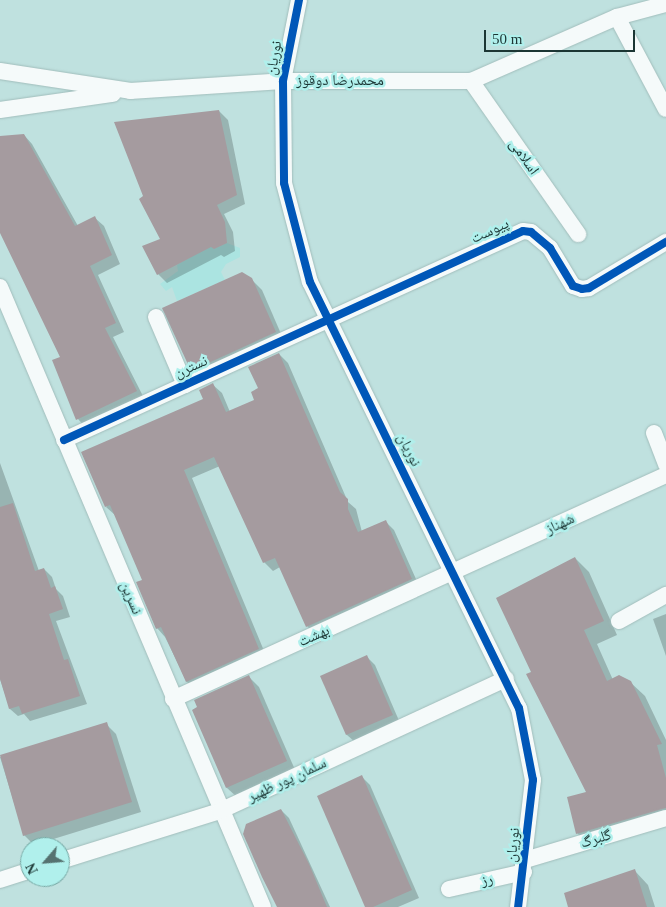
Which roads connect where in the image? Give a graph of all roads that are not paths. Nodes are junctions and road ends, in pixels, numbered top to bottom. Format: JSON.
{"nodes":[{"id":1,"x":299,"y":0,"type":"edge"},
{"id":2,"x":666,"y":4,"type":"edge"},
{"id":3,"x":646,"y":5,"type":"edge"},
{"id":4,"x":617,"y":16,"type":"junction"},
{"id":5,"x":0,"y":71,"type":"edge"},
{"id":6,"x":283,"y":81,"type":"junction"},
{"id":7,"x":471,"y":81,"type":"junction"},
{"id":8,"x":130,"y":91,"type":"junction"},
{"id":9,"x":666,"y":109,"type":"edge"},
{"id":10,"x":0,"y":110,"type":"edge"},
{"id":11,"x":578,"y":234,"type":"dead end"},
{"id":12,"x":666,"y":242,"type":"edge"},
{"id":13,"x":0,"y":288,"type":"edge"},
{"id":14,"x":156,"y":317,"type":"dead end"},
{"id":15,"x":328,"y":320,"type":"junction"},
{"id":16,"x":185,"y":385,"type":"junction"},
{"id":17,"x":654,"y":434,"type":"dead end"},
{"id":18,"x":64,"y":440,"type":"junction"},
{"id":19,"x":666,"y":465,"type":"edge"},
{"id":20,"x":666,"y":475,"type":"edge"},
{"id":21,"x":454,"y":573,"type":"junction"},
{"id":22,"x":666,"y":595,"type":"edge"},
{"id":23,"x":619,"y":621,"type":"dead end"},
{"id":24,"x":506,"y":679,"type":"junction"},
{"id":25,"x":173,"y":699,"type":"junction"},
{"id":26,"x":220,"y":811,"type":"junction"},
{"id":27,"x":666,"y":818,"type":"edge"},
{"id":28,"x":70,"y":858,"type":"edge"},
{"id":29,"x":525,"y":866,"type":"junction"},
{"id":30,"x":20,"y":873,"type":"edge"},
{"id":31,"x":0,"y":880,"type":"edge"},
{"id":32,"x":449,"y":889,"type":"dead end"},
{"id":33,"x":263,"y":907,"type":"edge"},
{"id":34,"x":518,"y":907,"type":"edge"}],
"edges":[{"from":1,"to":6,"type":"street","name":"نوریان"},
{"from":2,"to":3,"type":"street","name":"محمدرضا دوقوز"},
{"from":3,"to":4,"type":"street","name":"محمدرضا دوقوز"},
{"from":4,"to":7,"type":"street","name":"محمدرضا دوقوز"},
{"from":4,"to":9,"type":"street"},
{"from":5,"to":8,"type":"street","name":"محمدرضا دوقوز"},
{"from":6,"to":7,"type":"street","name":"محمدرضا دوقوز"},
{"from":6,"to":8,"type":"street","name":"محمدرضا دوقوز"},
{"from":6,"to":15,"type":"street","name":"نوریان"},
{"from":7,"to":11,"type":"street","name":"اسلامی"},
{"from":8,"to":10,"type":"street"},
{"from":12,"to":15,"type":"street","name":"پیوست"},
{"from":13,"to":18,"type":"street","name":"نسرین"},
{"from":14,"to":16,"type":"street"},
{"from":15,"to":16,"type":"street","name":"نسترن"},
{"from":15,"to":21,"type":"street","name":"نوریان"},
{"from":16,"to":18,"type":"street","name":"نسترن"},
{"from":17,"to":19,"type":"street"},
{"from":18,"to":25,"type":"street","name":"نسرین"},
{"from":20,"to":21,"type":"street","name":"شهناز"},
{"from":21,"to":24,"type":"street","name":"نوریان"},
{"from":21,"to":25,"type":"street","name":"بهشت"},
{"from":22,"to":23,"type":"street"},
{"from":24,"to":26,"type":"street","name":"سلمان پور ظهیر"},
{"from":24,"to":29,"type":"street","name":"نوریان"},
{"from":25,"to":26,"type":"street","name":"نسرین"},
{"from":26,"to":28,"type":"street","name":"سلمان پور ظهیر"},
{"from":26,"to":33,"type":"street","name":"نسرین"},
{"from":27,"to":29,"type":"street","name":"گلبرگ"},
{"from":29,"to":32,"type":"street","name":"رز"},
{"from":29,"to":34,"type":"street","name":"نوریان"},
{"from":30,"to":31,"type":"street"}]}
